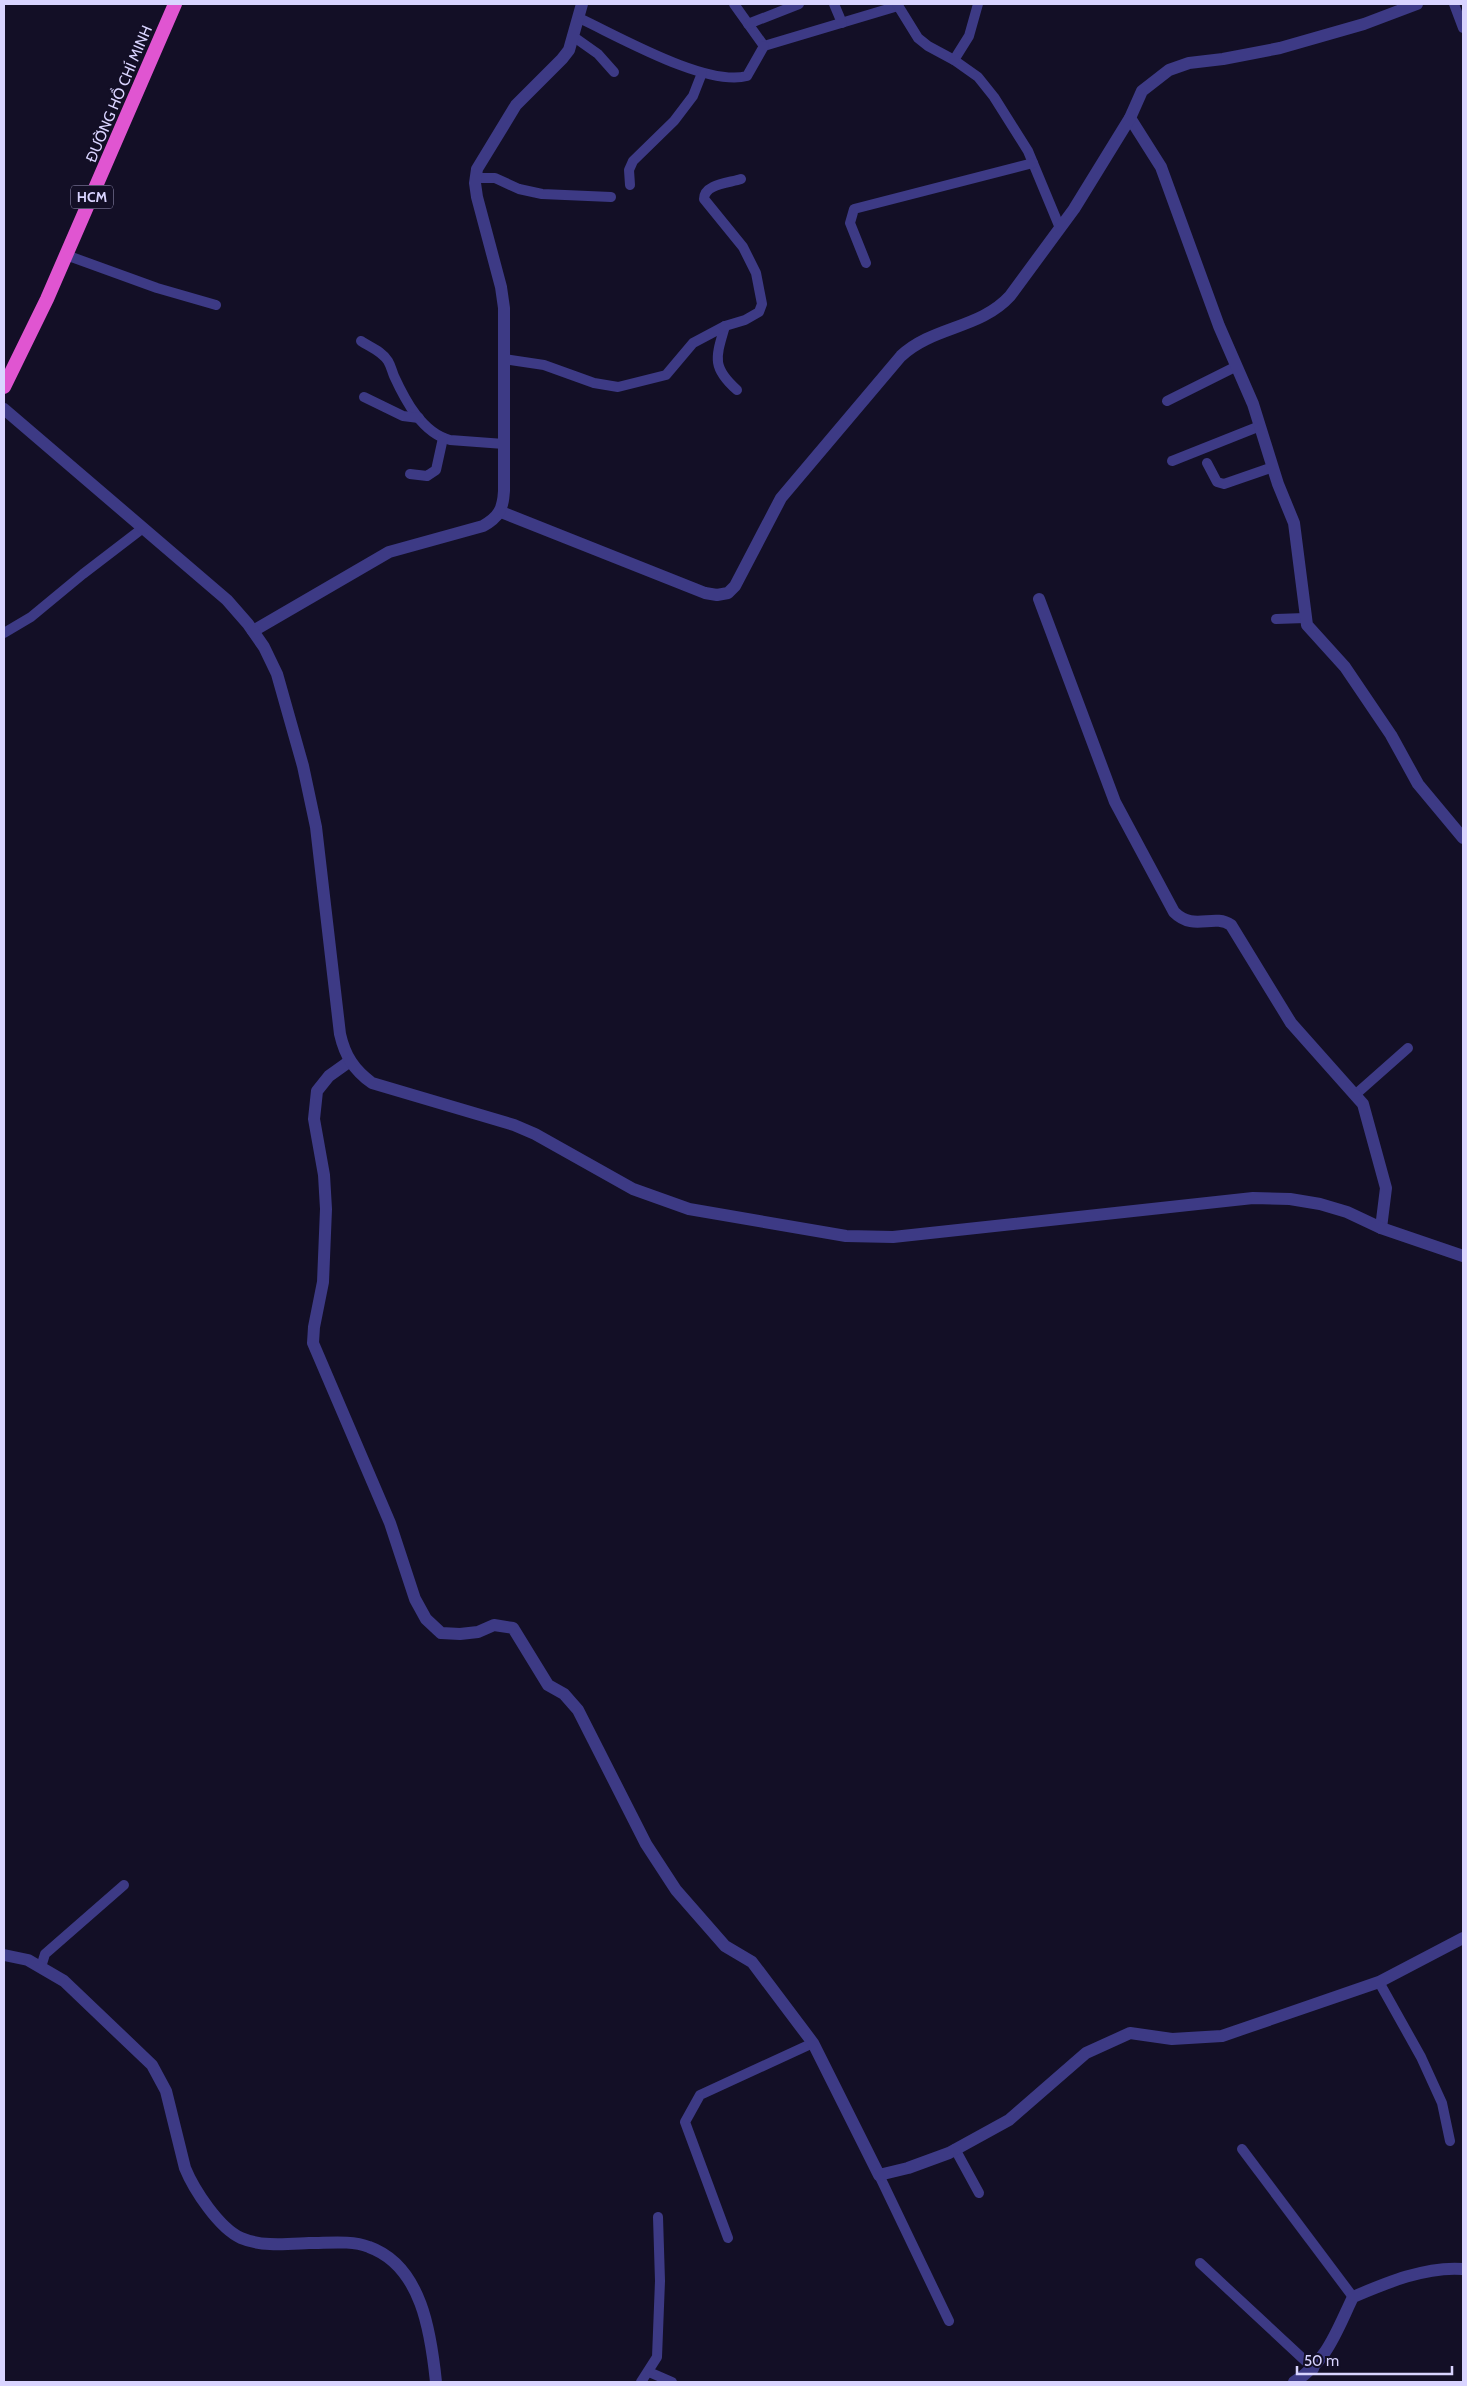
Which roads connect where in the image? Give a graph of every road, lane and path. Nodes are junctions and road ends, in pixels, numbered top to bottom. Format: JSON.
{"nodes":[{"id":1,"x":175,"y":4,"type":"edge"},
{"id":2,"x":582,"y":4,"type":"edge"},
{"id":3,"x":734,"y":4,"type":"edge"},
{"id":4,"x":799,"y":4,"type":"edge"},
{"id":5,"x":834,"y":4,"type":"edge"},
{"id":6,"x":978,"y":4,"type":"edge"},
{"id":7,"x":1417,"y":4,"type":"edge"},
{"id":8,"x":1454,"y":4,"type":"edge"},
{"id":9,"x":897,"y":5,"type":"edge"},
{"id":10,"x":579,"y":18,"type":"junction"},
{"id":11,"x":842,"y":22,"type":"junction"},
{"id":12,"x":748,"y":24,"type":"junction"},
{"id":13,"x":1463,"y":28,"type":"edge"},
{"id":14,"x":574,"y":37,"type":"junction"},
{"id":15,"x":764,"y":46,"type":"junction"},
{"id":16,"x":954,"y":60,"type":"junction"},
{"id":17,"x":614,"y":72,"type":"dead end"},
{"id":18,"x":702,"y":73,"type":"junction"},
{"id":19,"x":1130,"y":118,"type":"junction"},
{"id":20,"x":1033,"y":163,"type":"junction"},
{"id":21,"x":476,"y":178,"type":"junction"},
{"id":22,"x":741,"y":179,"type":"dead end"},
{"id":23,"x":630,"y":185,"type":"dead end"},
{"id":24,"x":611,"y":197,"type":"dead end"},
{"id":25,"x":1060,"y":228,"type":"junction"},
{"id":26,"x":66,"y":255,"type":"junction"},
{"id":27,"x":866,"y":263,"type":"dead end"},
{"id":28,"x":216,"y":304,"type":"dead end"},
{"id":29,"x":724,"y":326,"type":"junction"},
{"id":30,"x":360,"y":341,"type":"dead end"},
{"id":31,"x":504,"y":359,"type":"junction"},
{"id":32,"x":1237,"y":366,"type":"junction"},
{"id":33,"x":4,"y":387,"type":"edge"},
{"id":34,"x":737,"y":390,"type":"dead end"},
{"id":35,"x":364,"y":397,"type":"dead end"},
{"id":36,"x":1167,"y":401,"type":"dead end"},
{"id":37,"x":4,"y":409,"type":"edge"},
{"id":38,"x":419,"y":418,"type":"junction"},
{"id":39,"x":1260,"y":426,"type":"junction"},
{"id":40,"x":443,"y":438,"type":"junction"},
{"id":41,"x":504,"y":444,"type":"junction"},
{"id":42,"x":1172,"y":461,"type":"dead end"},
{"id":43,"x":1207,"y":464,"type":"dead end"},
{"id":44,"x":1272,"y":467,"type":"junction"},
{"id":45,"x":410,"y":474,"type":"dead end"},
{"id":46,"x":501,"y":512,"type":"junction"},
{"id":47,"x":143,"y":528,"type":"junction"},
{"id":48,"x":1038,"y":599,"type":"dead end"},
{"id":49,"x":1305,"y":618,"type":"junction"},
{"id":50,"x":1276,"y":619,"type":"dead end"},
{"id":51,"x":253,"y":631,"type":"junction"},
{"id":52,"x":4,"y":633,"type":"edge"},
{"id":53,"x":1463,"y":838,"type":"edge"},
{"id":54,"x":1408,"y":1048,"type":"dead end"},
{"id":55,"x":350,"y":1062,"type":"junction"},
{"id":56,"x":1356,"y":1094,"type":"junction"},
{"id":57,"x":1381,"y":1228,"type":"junction"},
{"id":58,"x":1463,"y":1256,"type":"edge"},
{"id":59,"x":124,"y":1885,"type":"dead end"},
{"id":60,"x":1463,"y":1938,"type":"edge"},
{"id":61,"x":4,"y":1955,"type":"edge"},
{"id":62,"x":41,"y":1967,"type":"junction"},
{"id":63,"x":1380,"y":1982,"type":"junction"},
{"id":64,"x":813,"y":2043,"type":"junction"},
{"id":65,"x":1450,"y":2142,"type":"dead end"},
{"id":66,"x":956,"y":2149,"type":"junction"},
{"id":67,"x":1242,"y":2149,"type":"dead end"},
{"id":68,"x":879,"y":2175,"type":"junction"},
{"id":69,"x":979,"y":2193,"type":"dead end"},
{"id":70,"x":658,"y":2217,"type":"dead end"},
{"id":71,"x":728,"y":2238,"type":"dead end"},
{"id":72,"x":1200,"y":2263,"type":"dead end"},
{"id":73,"x":1463,"y":2269,"type":"edge"},
{"id":74,"x":1352,"y":2297,"type":"junction"},
{"id":75,"x":949,"y":2321,"type":"dead end"},
{"id":76,"x":1314,"y":2369,"type":"junction"},
{"id":77,"x":649,"y":2372,"type":"junction"},
{"id":78,"x":436,"y":2382,"type":"edge"},
{"id":79,"x":641,"y":2382,"type":"edge"},
{"id":80,"x":672,"y":2382,"type":"edge"},
{"id":81,"x":1294,"y":2382,"type":"edge"}],
"edges":[{"from":1,"to":26,"type":"highway","name":"ĐƯỜNG HỒ CHÍ MINH","number":"HCM"},
{"from":2,"to":10,"type":"street"},
{"from":3,"to":12,"type":"lane"},
{"from":4,"to":12,"type":"lane"},
{"from":5,"to":11,"type":"lane"},
{"from":6,"to":16,"type":"lane"},
{"from":7,"to":19,"type":"street"},
{"from":8,"to":13,"type":"lane"},
{"from":9,"to":11,"type":"lane"},
{"from":9,"to":16,"type":"lane"},
{"from":10,"to":14,"type":"street"},
{"from":10,"to":18,"type":"lane"},
{"from":11,"to":15,"type":"lane"},
{"from":12,"to":15,"type":"lane"},
{"from":14,"to":17,"type":"lane"},
{"from":14,"to":21,"type":"street"},
{"from":15,"to":18,"type":"lane"},
{"from":16,"to":20,"type":"lane"},
{"from":18,"to":23,"type":"lane"},
{"from":19,"to":25,"type":"street"},
{"from":19,"to":32,"type":"street"},
{"from":20,"to":25,"type":"lane"},
{"from":20,"to":27,"type":"lane"},
{"from":21,"to":24,"type":"lane"},
{"from":21,"to":31,"type":"street"},
{"from":22,"to":29,"type":"lane"},
{"from":25,"to":46,"type":"street"},
{"from":26,"to":28,"type":"lane"},
{"from":26,"to":33,"type":"highway","name":"ĐƯỜNG HỒ CHÍ MINH","number":"HCM"},
{"from":29,"to":31,"type":"lane"},
{"from":29,"to":34,"type":"lane"},
{"from":30,"to":38,"type":"lane"},
{"from":31,"to":41,"type":"street"},
{"from":32,"to":36,"type":"lane"},
{"from":32,"to":39,"type":"street"},
{"from":35,"to":38,"type":"lane"},
{"from":37,"to":47,"type":"street"},
{"from":38,"to":40,"type":"lane"},
{"from":39,"to":42,"type":"lane"},
{"from":39,"to":44,"type":"street"},
{"from":40,"to":41,"type":"lane"},
{"from":40,"to":45,"type":"lane"},
{"from":41,"to":46,"type":"street"},
{"from":43,"to":44,"type":"lane"},
{"from":44,"to":49,"type":"street"},
{"from":46,"to":51,"type":"street"},
{"from":47,"to":51,"type":"street"},
{"from":47,"to":52,"type":"lane"},
{"from":48,"to":56,"type":"street"},
{"from":49,"to":50,"type":"lane"},
{"from":49,"to":53,"type":"street"},
{"from":51,"to":55,"type":"street"},
{"from":54,"to":56,"type":"lane"},
{"from":55,"to":57,"type":"street"},
{"from":55,"to":64,"type":"street"},
{"from":56,"to":57,"type":"street"},
{"from":57,"to":58,"type":"street"},
{"from":59,"to":62,"type":"lane"},
{"from":60,"to":63,"type":"street"},
{"from":61,"to":62,"type":"street"},
{"from":62,"to":78,"type":"street"},
{"from":63,"to":65,"type":"lane"},
{"from":63,"to":66,"type":"street"},
{"from":64,"to":68,"type":"street"},
{"from":64,"to":71,"type":"lane"},
{"from":66,"to":68,"type":"street"},
{"from":66,"to":69,"type":"lane"},
{"from":67,"to":74,"type":"lane"},
{"from":68,"to":75,"type":"lane"},
{"from":70,"to":77,"type":"lane"},
{"from":72,"to":76,"type":"lane"},
{"from":73,"to":74,"type":"street"},
{"from":74,"to":76,"type":"street"},
{"from":76,"to":81,"type":"street"},
{"from":77,"to":79,"type":"lane"},
{"from":77,"to":80,"type":"lane"}]}
